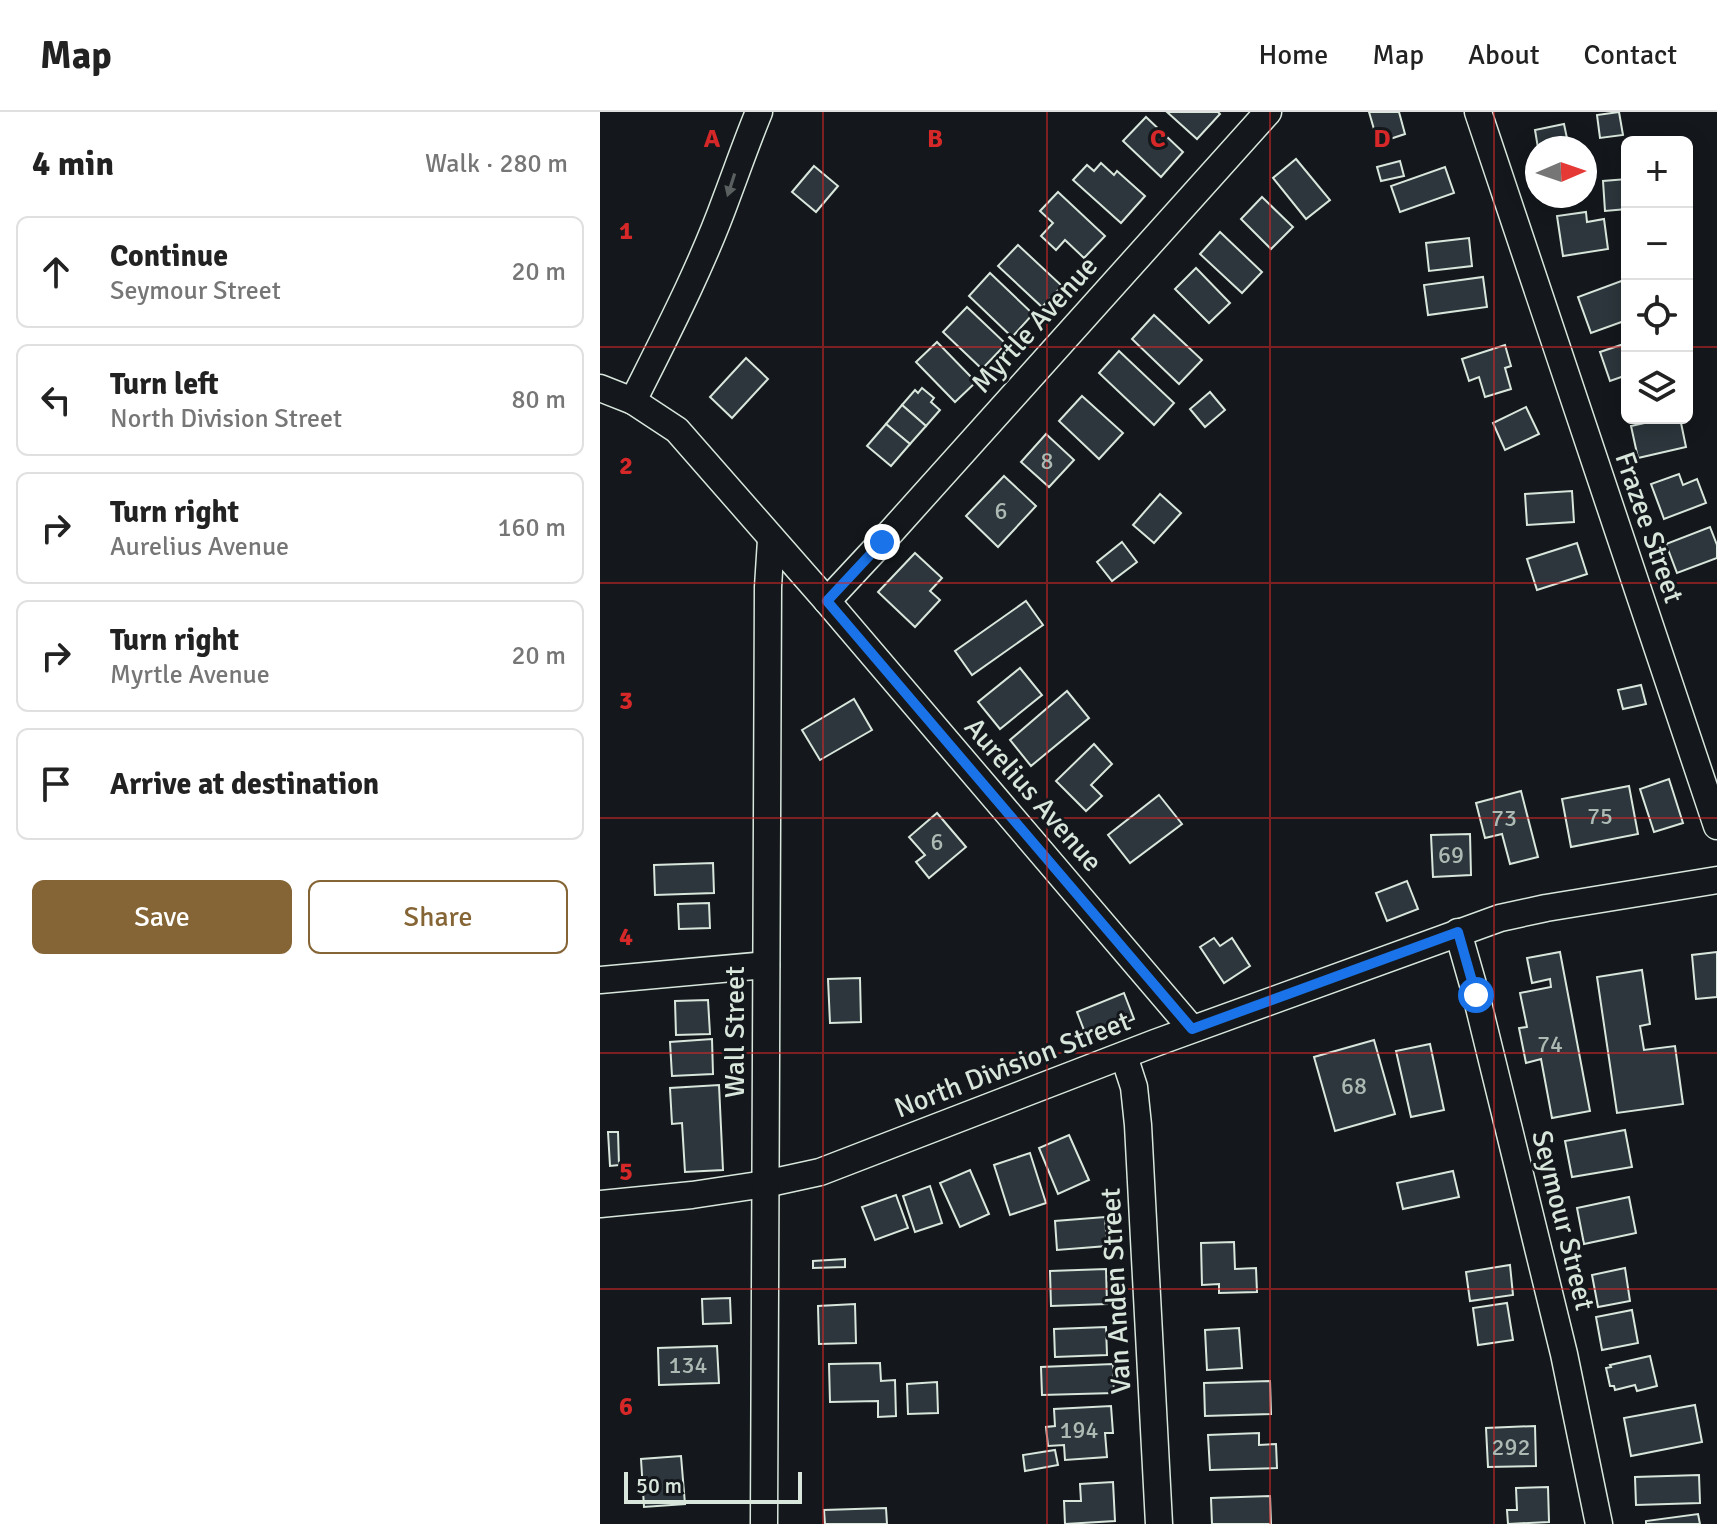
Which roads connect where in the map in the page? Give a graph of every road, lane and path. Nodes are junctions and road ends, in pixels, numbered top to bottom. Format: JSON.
{"nodes":[{"id":1,"x":759,"y":112,"type":"edge"},
{"id":2,"x":1268,"y":112,"type":"edge"},
{"id":3,"x":1478,"y":112,"type":"edge"},
{"id":4,"x":616,"y":394,"type":"edge"},
{"id":5,"x":771,"y":540,"type":"junction"},
{"id":6,"x":827,"y":601,"type":"junction"},
{"id":7,"x":1717,"y":826,"type":"edge"},
{"id":8,"x":1717,"y":880,"type":"edge"},
{"id":9,"x":1458,"y":932,"type":"junction"},
{"id":10,"x":766,"y":965,"type":"junction"},
{"id":11,"x":600,"y":980,"type":"edge"},
{"id":12,"x":1192,"y":1029,"type":"junction"},
{"id":13,"x":1124,"y":1056,"type":"junction"},
{"id":14,"x":765,"y":1184,"type":"junction"},
{"id":15,"x":600,"y":1204,"type":"edge"},
{"id":16,"x":764,"y":1524,"type":"edge"},
{"id":17,"x":1159,"y":1524,"type":"edge"},
{"id":18,"x":1599,"y":1524,"type":"edge"}],
"edges":[{"from":1,"to":4,"type":"street","one_way":true},
{"from":2,"to":6,"type":"street","name":"Myrtle Avenue"},
{"from":3,"to":7,"type":"street","name":"Frazee Street"},
{"from":4,"to":5,"type":"street","name":"Aurelius Avenue"},
{"from":5,"to":6,"type":"street","name":"Aurelius Avenue"},
{"from":5,"to":10,"type":"street","name":"Wall Street"},
{"from":6,"to":12,"type":"street","name":"Aurelius Avenue"},
{"from":8,"to":9,"type":"street","name":"North Division Street"},
{"from":9,"to":12,"type":"street","name":"North Division Street"},
{"from":9,"to":18,"type":"street","name":"Seymour Street"},
{"from":10,"to":11,"type":"street"},
{"from":10,"to":14,"type":"street","name":"Wall Street"},
{"from":12,"to":13,"type":"street","name":"North Division Street"},
{"from":13,"to":14,"type":"street","name":"North Division Street"},
{"from":13,"to":17,"type":"street","name":"Van Anden Street"},
{"from":14,"to":15,"type":"street","name":"North Division Street"},
{"from":14,"to":16,"type":"street","name":"Wall Street"}]}
